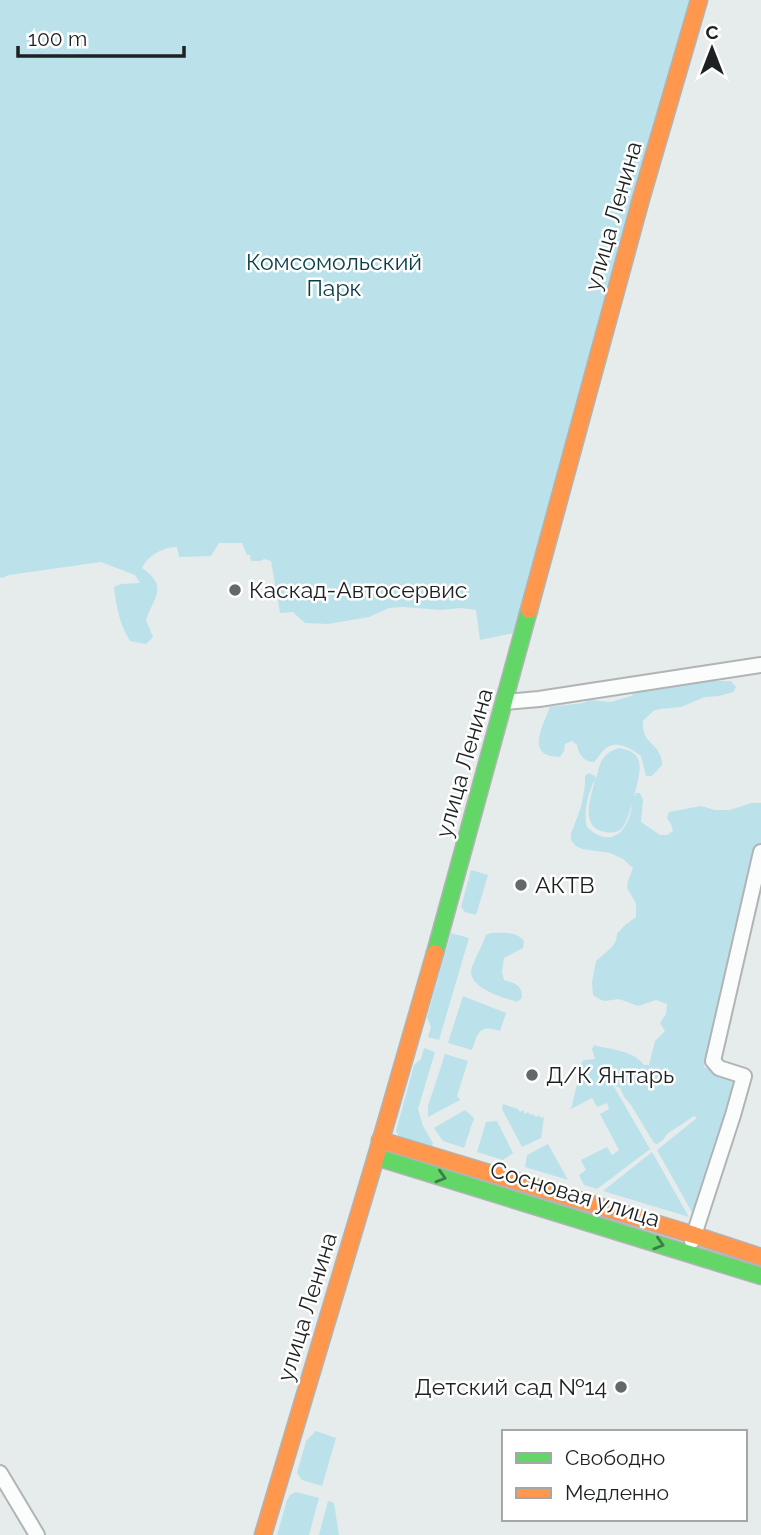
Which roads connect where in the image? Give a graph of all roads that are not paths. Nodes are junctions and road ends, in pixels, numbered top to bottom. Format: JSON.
{"nodes":[{"id":1,"x":699,"y":0,"type":"edge"},
{"id":2,"x":761,"y":665,"type":"edge"},
{"id":3,"x":505,"y":702,"type":"junction"},
{"id":4,"x":761,"y":852,"type":"edge"},
{"id":5,"x":380,"y":1140,"type":"junction"},
{"id":6,"x":376,"y":1157,"type":"junction"},
{"id":7,"x":694,"y":1235,"type":"junction"},
{"id":8,"x":688,"y":1253,"type":"junction"},
{"id":9,"x":761,"y":1257,"type":"edge"},
{"id":10,"x":761,"y":1276,"type":"edge"},
{"id":11,"x":0,"y":1473,"type":"edge"},
{"id":12,"x":37,"y":1535,"type":"edge"},
{"id":13,"x":263,"y":1535,"type":"edge"}],
"edges":[{"from":1,"to":3,"type":"main road","name":"улица Ленина"},
{"from":2,"to":3,"type":"street"},
{"from":3,"to":5,"type":"main road","name":"улица Ленина"},
{"from":4,"to":7,"type":"street"},
{"from":5,"to":6,"type":"main road","name":"улица Ленина"},
{"from":5,"to":7,"type":"main road","name":"Сосновая улица"},
{"from":6,"to":8,"type":"main road","name":"Сосновая улица","one_way":true},
{"from":6,"to":13,"type":"main road","name":"улица Ленина"},
{"from":7,"to":8,"type":"street"},
{"from":7,"to":9,"type":"main road","name":"Сосновая улица"},
{"from":8,"to":10,"type":"main road","name":"Сосновая улица"},
{"from":11,"to":12,"type":"street"}]}
